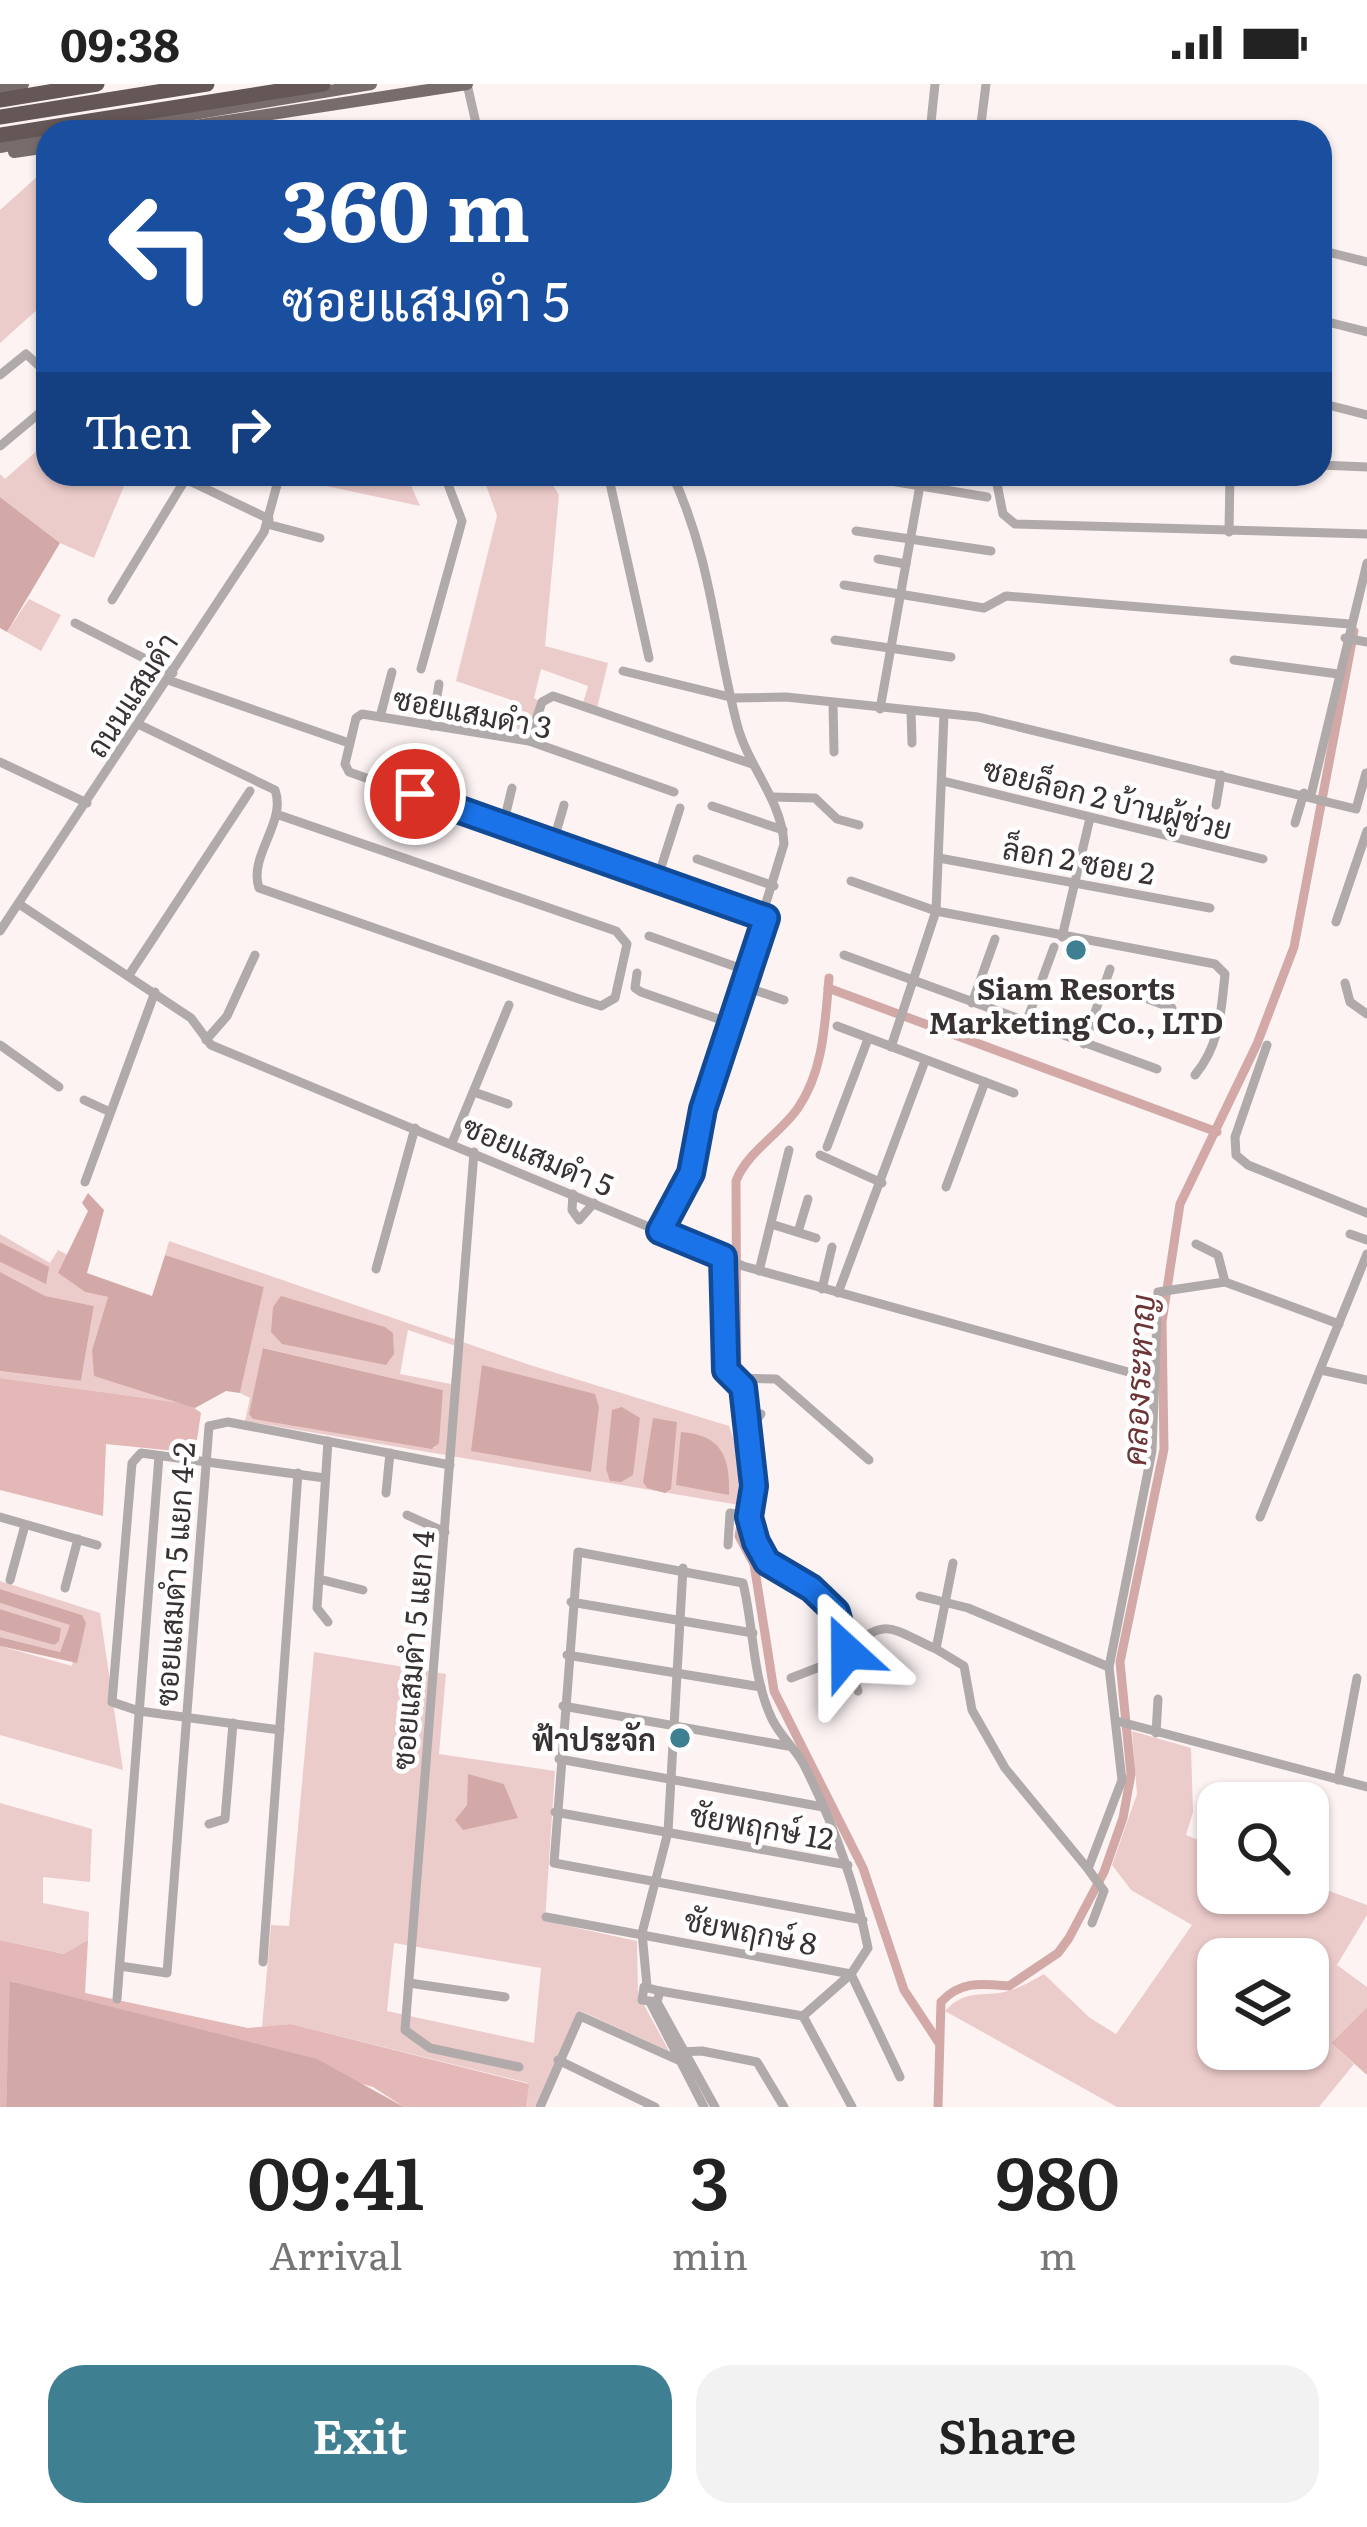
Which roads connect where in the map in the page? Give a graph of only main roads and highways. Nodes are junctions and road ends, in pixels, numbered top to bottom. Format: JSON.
{"nodes":[{"id":1,"x":22,"y":84,"type":"edge"},
{"id":2,"x":97,"y":84,"type":"edge"},
{"id":3,"x":207,"y":84,"type":"edge"},
{"id":4,"x":302,"y":84,"type":"edge"},
{"id":5,"x":322,"y":84,"type":"edge"},
{"id":6,"x":371,"y":84,"type":"edge"},
{"id":7,"x":467,"y":84,"type":"edge"},
{"id":8,"x":0,"y":87,"type":"edge"},
{"id":9,"x":0,"y":100,"type":"edge"},
{"id":10,"x":0,"y":117,"type":"edge"},
{"id":11,"x":85,"y":120,"type":"edge"},
{"id":12,"x":90,"y":120,"type":"edge"},
{"id":13,"x":165,"y":120,"type":"edge"},
{"id":14,"x":232,"y":120,"type":"edge"},
{"id":15,"x":36,"y":128,"type":"edge"},
{"id":16,"x":36,"y":128,"type":"edge"},
{"id":17,"x":0,"y":134,"type":"edge"},
{"id":18,"x":36,"y":141,"type":"edge"},
{"id":19,"x":36,"y":148,"type":"edge"},
{"id":20,"x":0,"y":151,"type":"edge"}],
"edges":[{"from":1,"to":8,"type":"main road"},
{"from":2,"to":9,"type":"highway"},
{"from":3,"to":10,"type":"highway"},
{"from":4,"to":11,"type":"highway"},
{"from":5,"to":12,"type":"highway"},
{"from":6,"to":13,"type":"main road"},
{"from":7,"to":14,"type":"main road"},
{"from":15,"to":17,"type":"highway"},
{"from":16,"to":17,"type":"highway"},
{"from":18,"to":20,"type":"main road"},
{"from":19,"to":20,"type":"main road"}]}
